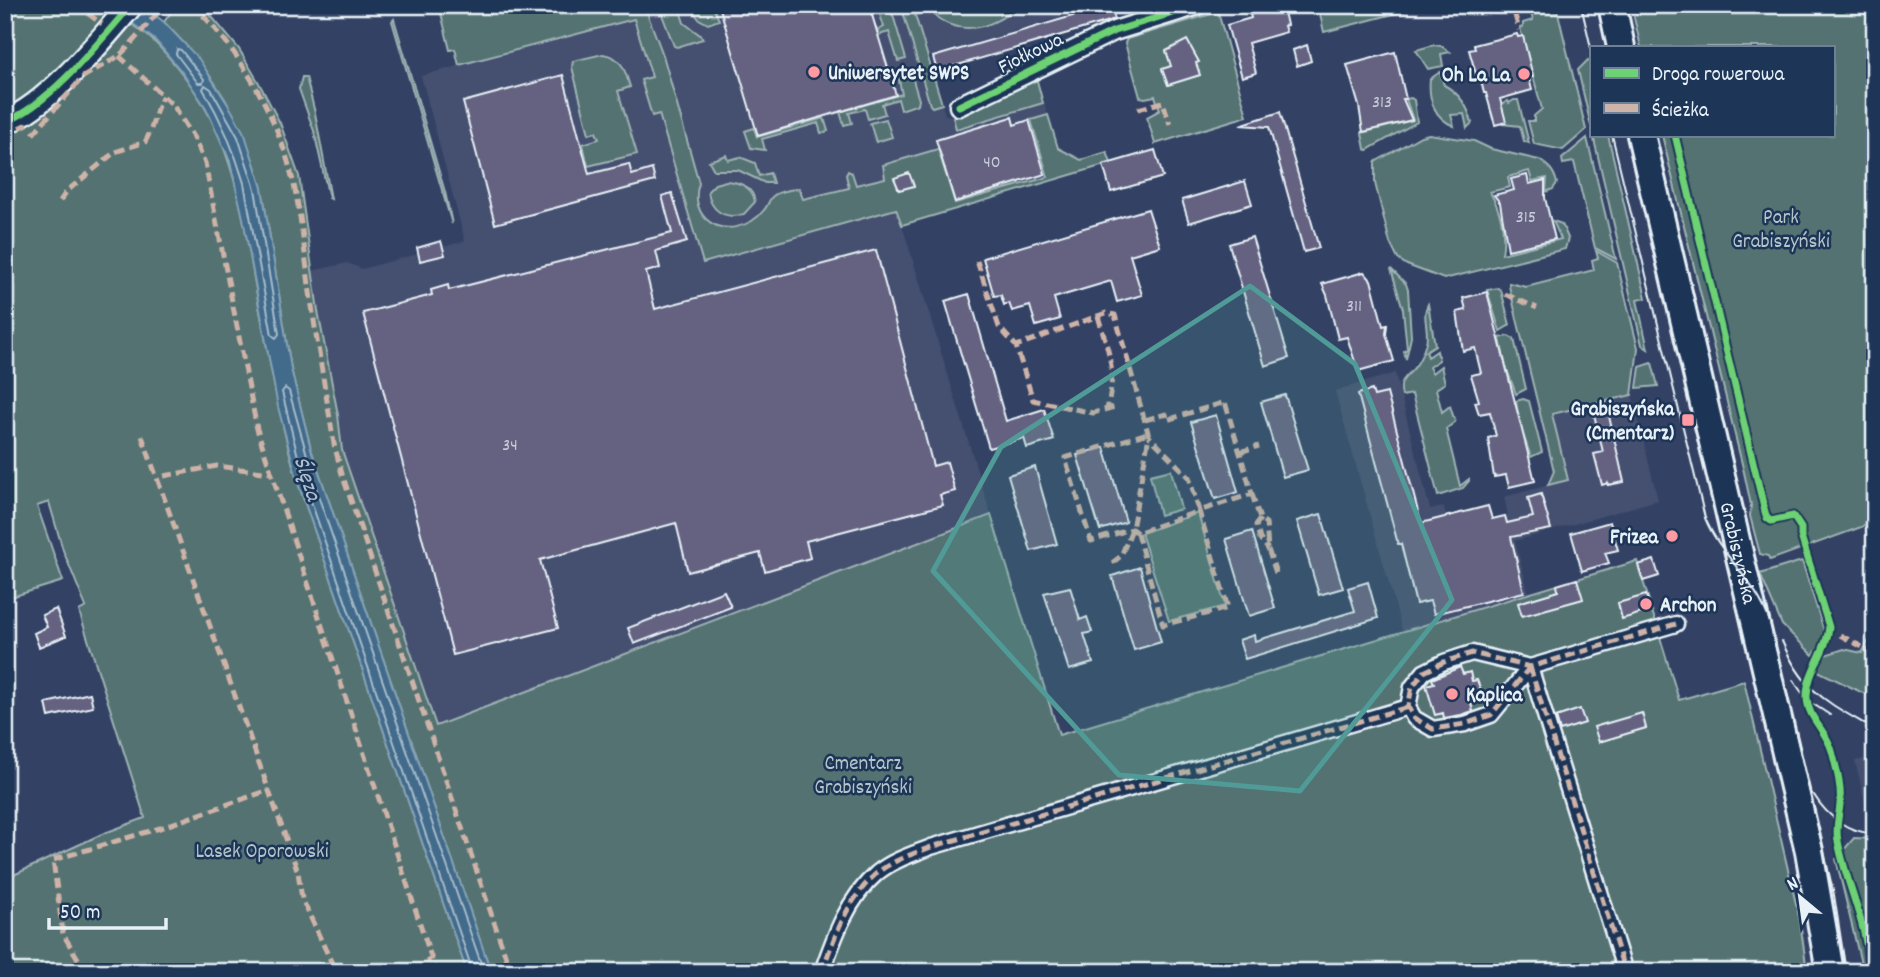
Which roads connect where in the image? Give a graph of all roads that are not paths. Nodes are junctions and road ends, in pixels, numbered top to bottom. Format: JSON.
{"nodes":[{"id":1,"x":131,"y":5,"type":"edge"},
{"id":2,"x":1198,"y":5,"type":"edge"},
{"id":3,"x":1612,"y":5,"type":"edge"},
{"id":4,"x":1621,"y":46,"type":"edge"},
{"id":5,"x":959,"y":106,"type":"dead end"},
{"id":6,"x":5,"y":121,"type":"edge"},
{"id":7,"x":1641,"y":136,"type":"edge"},
{"id":8,"x":1676,"y":624,"type":"dead end"},
{"id":9,"x":1530,"y":667,"type":"junction"},
{"id":10,"x":1408,"y":707,"type":"junction"},
{"id":11,"x":822,"y":972,"type":"edge"},
{"id":12,"x":1625,"y":972,"type":"edge"},
{"id":13,"x":1830,"y":972,"type":"edge"}],
"edges":[{"from":1,"to":6,"type":"street"},
{"from":2,"to":5,"type":"street","name":"Fiołkowa"},
{"from":3,"to":4,"type":"main road"},
{"from":7,"to":13,"type":"main road","name":"Grabiszyńska"},
{"from":8,"to":9,"type":"street"},
{"from":9,"to":10,"type":"street"},
{"from":9,"to":10,"type":"street"},
{"from":9,"to":12,"type":"street"},
{"from":10,"to":11,"type":"street"}]}
